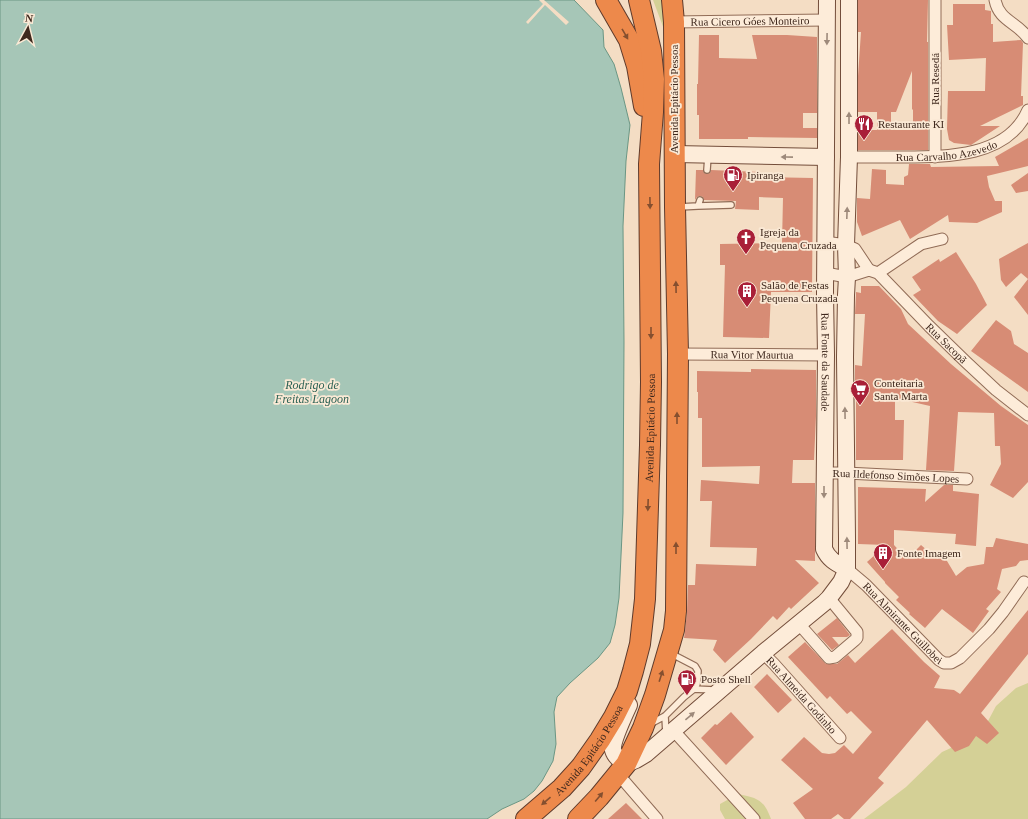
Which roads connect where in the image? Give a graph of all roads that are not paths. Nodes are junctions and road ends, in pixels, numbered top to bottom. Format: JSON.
{"nodes":[{"id":1,"x":606,"y":0,"type":"edge"},
{"id":2,"x":639,"y":0,"type":"edge"},
{"id":3,"x":672,"y":0,"type":"edge"},
{"id":4,"x":827,"y":0,"type":"edge"},
{"id":5,"x":849,"y":0,"type":"edge"},
{"id":6,"x":935,"y":0,"type":"edge"},
{"id":7,"x":995,"y":0,"type":"edge"},
{"id":8,"x":827,"y":20,"type":"junction"},
{"id":9,"x":674,"y":22,"type":"junction"},
{"id":10,"x":1028,"y":38,"type":"edge"},
{"id":11,"x":1028,"y":110,"type":"edge"},
{"id":12,"x":675,"y":154,"type":"junction"},
{"id":13,"x":826,"y":157,"type":"junction"},
{"id":14,"x":849,"y":157,"type":"junction"},
{"id":15,"x":935,"y":157,"type":"junction"},
{"id":16,"x":649,"y":164,"type":"junction"},
{"id":17,"x":731,"y":205,"type":"dead end"},
{"id":18,"x":675,"y":207,"type":"junction"},
{"id":19,"x":942,"y":239,"type":"dead end"},
{"id":20,"x":825,"y":242,"type":"junction"},
{"id":21,"x":846,"y":245,"type":"junction"},
{"id":22,"x":874,"y":271,"type":"junction"},
{"id":23,"x":825,"y":272,"type":"junction"},
{"id":24,"x":847,"y":277,"type":"junction"},
{"id":25,"x":678,"y":354,"type":"junction"},
{"id":26,"x":826,"y":355,"type":"junction"},
{"id":27,"x":1028,"y":415,"type":"edge"},
{"id":28,"x":824,"y":473,"type":"junction"},
{"id":29,"x":846,"y":473,"type":"junction"},
{"id":30,"x":967,"y":479,"type":"dead end"},
{"id":31,"x":847,"y":568,"type":"junction"},
{"id":32,"x":1024,"y":582,"type":"dead end"},
{"id":33,"x":829,"y":598,"type":"junction"},
{"id":34,"x":799,"y":624,"type":"junction"},
{"id":35,"x":640,"y":644,"type":"junction"},
{"id":36,"x":668,"y":652,"type":"junction"},
{"id":37,"x":763,"y":653,"type":"junction"},
{"id":38,"x":694,"y":689,"type":"junction"},
{"id":39,"x":720,"y":691,"type":"junction"},
{"id":40,"x":665,"y":716,"type":"junction"},
{"id":41,"x":643,"y":728,"type":"junction"},
{"id":42,"x":670,"y":733,"type":"junction"},
{"id":43,"x":840,"y":738,"type":"dead end"},
{"id":44,"x":622,"y":769,"type":"junction"},
{"id":45,"x":582,"y":817,"type":"edge"},
{"id":46,"x":526,"y":819,"type":"edge"},
{"id":47,"x":657,"y":819,"type":"edge"},
{"id":48,"x":754,"y":819,"type":"edge"}],
"edges":[{"from":1,"to":16,"type":"highway","one_way":true},
{"from":2,"to":16,"type":"highway","name":"Avenida Epitácio Pessoa"},
{"from":3,"to":9,"type":"highway","name":"Avenida Epitácio Pessoa"},
{"from":4,"to":8,"type":"street","name":"Rua Fonte da Saudade"},
{"from":14,"to":5,"type":"street","name":"Rua Fonte da Saudade","one_way":true},
{"from":6,"to":15,"type":"street","name":"Rua Resedá"},
{"from":7,"to":10,"type":"street"},
{"from":8,"to":9,"type":"street","name":"Rua Cicero Góes Monteiro"},
{"from":8,"to":13,"type":"street","name":"Rua Fonte da Saudade","one_way":true},
{"from":9,"to":12,"type":"highway","name":"Avenida Epitácio Pessoa"},
{"from":11,"to":15,"type":"street","name":"Rua Carvalho Azevedo"},
{"from":13,"to":12,"type":"street","one_way":true},
{"from":12,"to":18,"type":"highway","name":"Avenida Epitácio Pessoa"},
{"from":13,"to":20,"type":"street","name":"Rua Fonte da Saudade"},
{"from":14,"to":15,"type":"street","name":"Rua Carvalho Azevedo"},
{"from":21,"to":14,"type":"street","name":"Rua Fonte da Saudade","one_way":true},
{"from":16,"to":35,"type":"highway","name":"Avenida Epitácio Pessoa","one_way":true},
{"from":17,"to":18,"type":"lane"},
{"from":25,"to":18,"type":"highway","name":"Avenida Epitácio Pessoa","one_way":true},
{"from":19,"to":22,"type":"street"},
{"from":20,"to":21,"type":"street"},
{"from":20,"to":23,"type":"street","name":"Rua Fonte da Saudade"},
{"from":21,"to":22,"type":"street","name":"Rua Sacopã"},
{"from":21,"to":24,"type":"street","name":"Rua Fonte da Saudade"},
{"from":22,"to":24,"type":"street"},
{"from":22,"to":27,"type":"street","name":"Rua Sacopã"},
{"from":23,"to":24,"type":"street"},
{"from":23,"to":26,"type":"street","name":"Rua Fonte da Saudade"},
{"from":29,"to":24,"type":"street","name":"Rua Fonte da Saudade","one_way":true},
{"from":25,"to":26,"type":"street","name":"Rua Vitor Maurtua"},
{"from":36,"to":25,"type":"highway","name":"Avenida Epitácio Pessoa","one_way":true},
{"from":26,"to":28,"type":"street","name":"Rua Fonte da Saudade"},
{"from":28,"to":29,"type":"street","name":"Rua Ildefonso Simões Lopes"},
{"from":28,"to":31,"type":"street","name":"Rua Fonte da Saudade","one_way":true},
{"from":29,"to":30,"type":"street","name":"Rua Ildefonso Simões Lopes"},
{"from":31,"to":29,"type":"street","name":"Rua Fonte da Saudade","one_way":true},
{"from":31,"to":32,"type":"street","name":"Rua Almirante Guillobei"},
{"from":31,"to":33,"type":"street","name":"Rua Fonte da Saudade"},
{"from":33,"to":34,"type":"street","name":"Rua Fonte da Saudade"},
{"from":33,"to":34,"type":"street"},
{"from":34,"to":37,"type":"street","name":"Rua Fonte da Saudade"},
{"from":35,"to":44,"type":"street"},
{"from":35,"to":46,"type":"highway","name":"Avenida Epitácio Pessoa","one_way":true},
{"from":36,"to":38,"type":"lane"},
{"from":41,"to":36,"type":"highway","name":"Avenida Epitácio Pessoa","one_way":true},
{"from":37,"to":39,"type":"street","name":"Rua Fonte da Saudade"},
{"from":37,"to":43,"type":"street","name":"Rua Almeida Godinho"},
{"from":38,"to":39,"type":"lane"},
{"from":38,"to":40,"type":"lane"},
{"from":42,"to":39,"type":"street","name":"Rua Fonte da Saudade","one_way":true},
{"from":40,"to":41,"type":"lane"},
{"from":40,"to":42,"type":"lane"},
{"from":41,"to":44,"type":"highway","name":"Avenida Epitácio Pessoa"},
{"from":42,"to":44,"type":"street","name":"Rua Fonte da Saudade"},
{"from":42,"to":48,"type":"street"},
{"from":45,"to":44,"type":"highway","name":"Avenida Epitácio Pessoa","one_way":true},
{"from":44,"to":47,"type":"street"}]}
